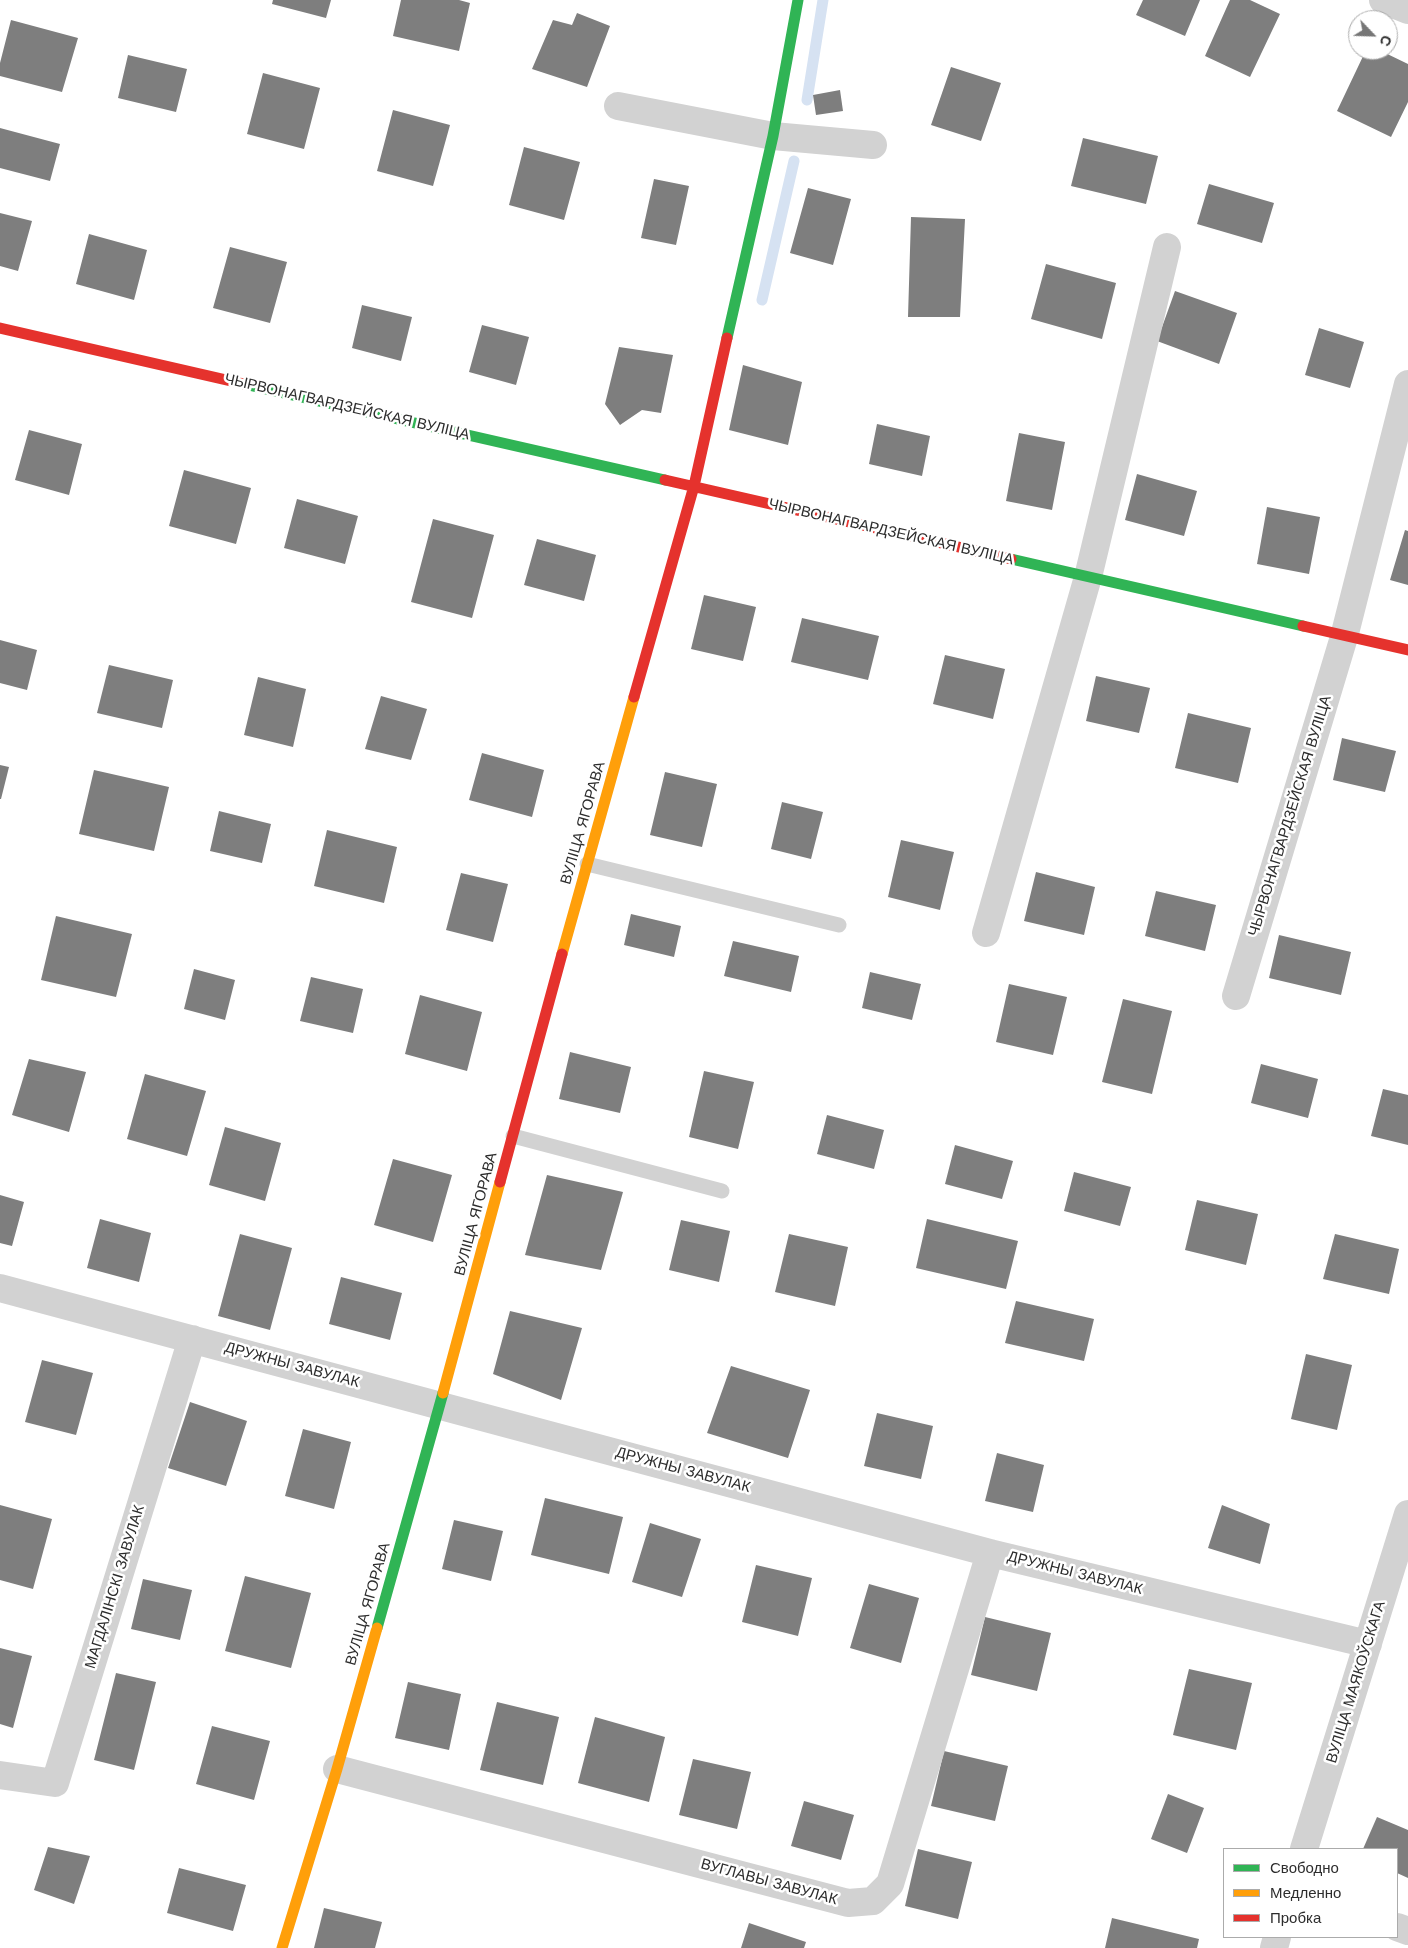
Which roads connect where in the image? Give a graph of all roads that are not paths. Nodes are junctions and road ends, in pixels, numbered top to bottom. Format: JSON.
{"nodes":[{"id":1,"x":798,"y":0,"type":"edge"},
{"id":2,"x":1383,"y":0,"type":"edge"},
{"id":3,"x":1408,"y":10,"type":"edge"},
{"id":4,"x":618,"y":106,"type":"dead end"},
{"id":5,"x":773,"y":136,"type":"junction"},
{"id":6,"x":873,"y":145,"type":"dead end"},
{"id":7,"x":1168,"y":246,"type":"dead end"},
{"id":8,"x":0,"y":328,"type":"edge"},
{"id":9,"x":1408,"y":384,"type":"edge"},
{"id":10,"x":694,"y":486,"type":"junction"},
{"id":11,"x":1088,"y":577,"type":"junction"},
{"id":12,"x":1344,"y":636,"type":"junction"},
{"id":13,"x":1408,"y":650,"type":"edge"},
{"id":14,"x":587,"y":864,"type":"junction"},
{"id":15,"x":839,"y":925,"type":"dead end"},
{"id":16,"x":986,"y":933,"type":"dead end"},
{"id":17,"x":1236,"y":996,"type":"dead end"},
{"id":18,"x":513,"y":1136,"type":"junction"},
{"id":19,"x":722,"y":1190,"type":"dead end"},
{"id":20,"x":0,"y":1288,"type":"edge"},
{"id":21,"x":192,"y":1339,"type":"junction"},
{"id":22,"x":440,"y":1404,"type":"junction"},
{"id":23,"x":1408,"y":1514,"type":"edge"},
{"id":24,"x":1404,"y":1545,"type":"edge"},
{"id":25,"x":990,"y":1553,"type":"junction"},
{"id":26,"x":1368,"y":1644,"type":"junction"},
{"id":27,"x":337,"y":1769,"type":"junction"},
{"id":28,"x":0,"y":1775,"type":"edge"},
{"id":29,"x":1304,"y":1848,"type":"edge"},
{"id":30,"x":282,"y":1948,"type":"edge"}],
"edges":[{"from":1,"to":5,"type":"street"},
{"from":2,"to":3,"type":"street"},
{"from":4,"to":5,"type":"street"},
{"from":5,"to":6,"type":"street"},
{"from":5,"to":10,"type":"street"},
{"from":7,"to":11,"type":"street"},
{"from":8,"to":10,"type":"street","name":"ЧЫРВОНАГВАРДЗЕЙСКАЯ ВУЛІЦА"},
{"from":9,"to":12,"type":"street","name":"ЧЫРВОНАГВАРДЗЕЙСКАЯ ВУЛІЦА"},
{"from":10,"to":11,"type":"street","name":"ЧЫРВОНАГВАРДЗЕЙСКАЯ ВУЛІЦА"},
{"from":10,"to":14,"type":"street","name":"ВУЛІЦА ЯГОРАВА"},
{"from":11,"to":12,"type":"street","name":"ЧЫРВОНАГВАРДЗЕЙСКАЯ ВУЛІЦА"},
{"from":11,"to":16,"type":"street"},
{"from":12,"to":13,"type":"street","name":"ЧЫРВОНАГВАРДЗЕЙСКАЯ ВУЛІЦА"},
{"from":12,"to":17,"type":"street","name":"ЧЫРВОНАГВАРДЗЕЙСКАЯ ВУЛІЦА"},
{"from":14,"to":15,"type":"lane"},
{"from":14,"to":18,"type":"street","name":"ВУЛІЦА ЯГОРАВА"},
{"from":18,"to":19,"type":"lane"},
{"from":18,"to":22,"type":"street","name":"ВУЛІЦА ЯГОРАВА"},
{"from":20,"to":21,"type":"street","name":"ДРУЖНЫ ЗАВУЛАК"},
{"from":21,"to":22,"type":"street","name":"ДРУЖНЫ ЗАВУЛАК"},
{"from":21,"to":28,"type":"street","name":"МАГДАЛІНСКІ ЗАВУЛАК"},
{"from":22,"to":25,"type":"street","name":"ДРУЖНЫ ЗАВУЛАК"},
{"from":22,"to":27,"type":"street","name":"ВУЛІЦА ЯГОРАВА"},
{"from":23,"to":24,"type":"street","name":"ВУЛІЦА МАЯКОЎСКАГА"},
{"from":24,"to":26,"type":"street","name":"ВУЛІЦА МАЯКОЎСКАГА"},
{"from":25,"to":26,"type":"street","name":"ДРУЖНЫ ЗАВУЛАК"},
{"from":25,"to":27,"type":"street","name":"ВУГЛАВЫ ЗАВУЛАК"},
{"from":26,"to":29,"type":"street","name":"ВУЛІЦА МАЯКОЎСКАГА"},
{"from":27,"to":30,"type":"street","name":"ВУЛІЦА ЯГОРАВА"}]}
